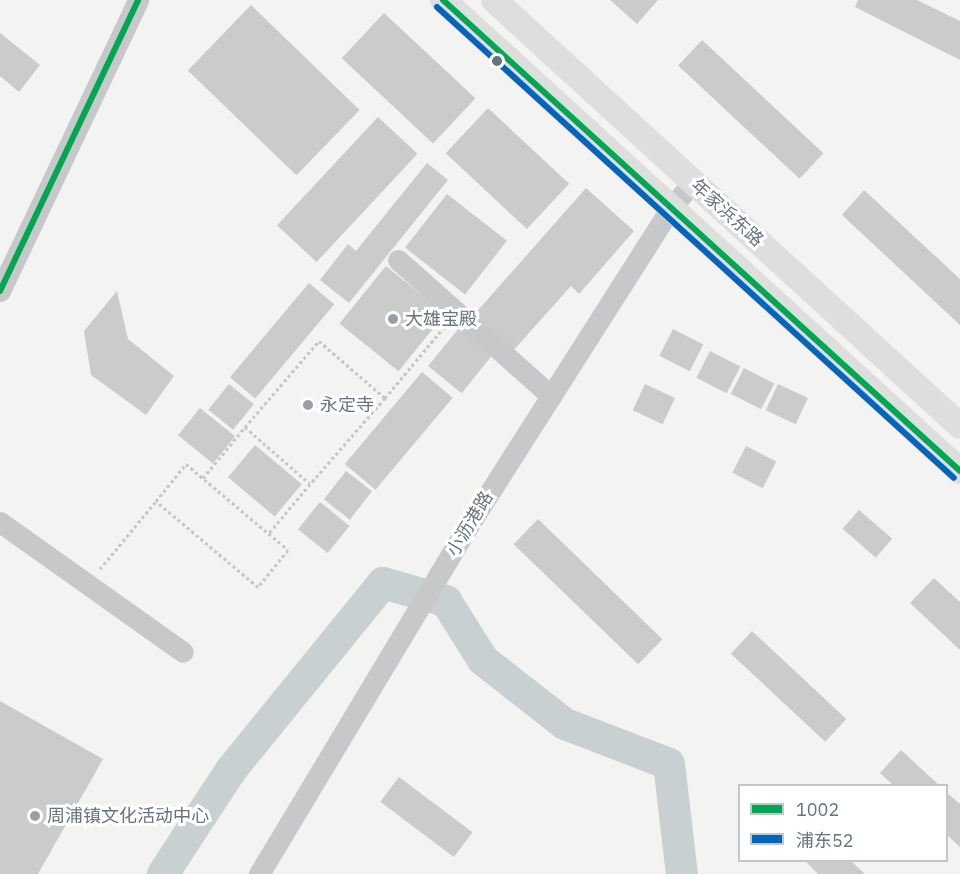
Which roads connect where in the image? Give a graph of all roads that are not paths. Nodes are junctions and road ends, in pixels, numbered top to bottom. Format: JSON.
{"nodes":[{"id":1,"x":138,"y":0,"type":"edge"},
{"id":2,"x":443,"y":0,"type":"edge"},
{"id":3,"x":494,"y":0,"type":"edge"},
{"id":4,"x":693,"y":182,"type":"junction"},
{"id":5,"x":671,"y":208,"type":"junction"},
{"id":6,"x":398,"y":260,"type":"dead end"},
{"id":7,"x":0,"y":291,"type":"edge"},
{"id":8,"x":551,"y":396,"type":"junction"},
{"id":9,"x":960,"y":426,"type":"edge"},
{"id":10,"x":960,"y":471,"type":"edge"},
{"id":11,"x":0,"y":522,"type":"edge"},
{"id":12,"x":183,"y":652,"type":"dead end"},
{"id":13,"x":259,"y":874,"type":"edge"}],
"edges":[{"from":1,"to":7,"type":"street"},
{"from":2,"to":5,"type":"main road","name":"年家浜东路"},
{"from":3,"to":4,"type":"main road","name":"年家浜东路"},
{"from":4,"to":5,"type":"street","name":"小沥港路"},
{"from":4,"to":9,"type":"main road","name":"年家浜东路"},
{"from":5,"to":8,"type":"street","name":"小沥港路"},
{"from":5,"to":10,"type":"main road","name":"年家浜东路"},
{"from":6,"to":8,"type":"street"},
{"from":8,"to":13,"type":"street","name":"小沥港路"},
{"from":11,"to":12,"type":"street"}]}
